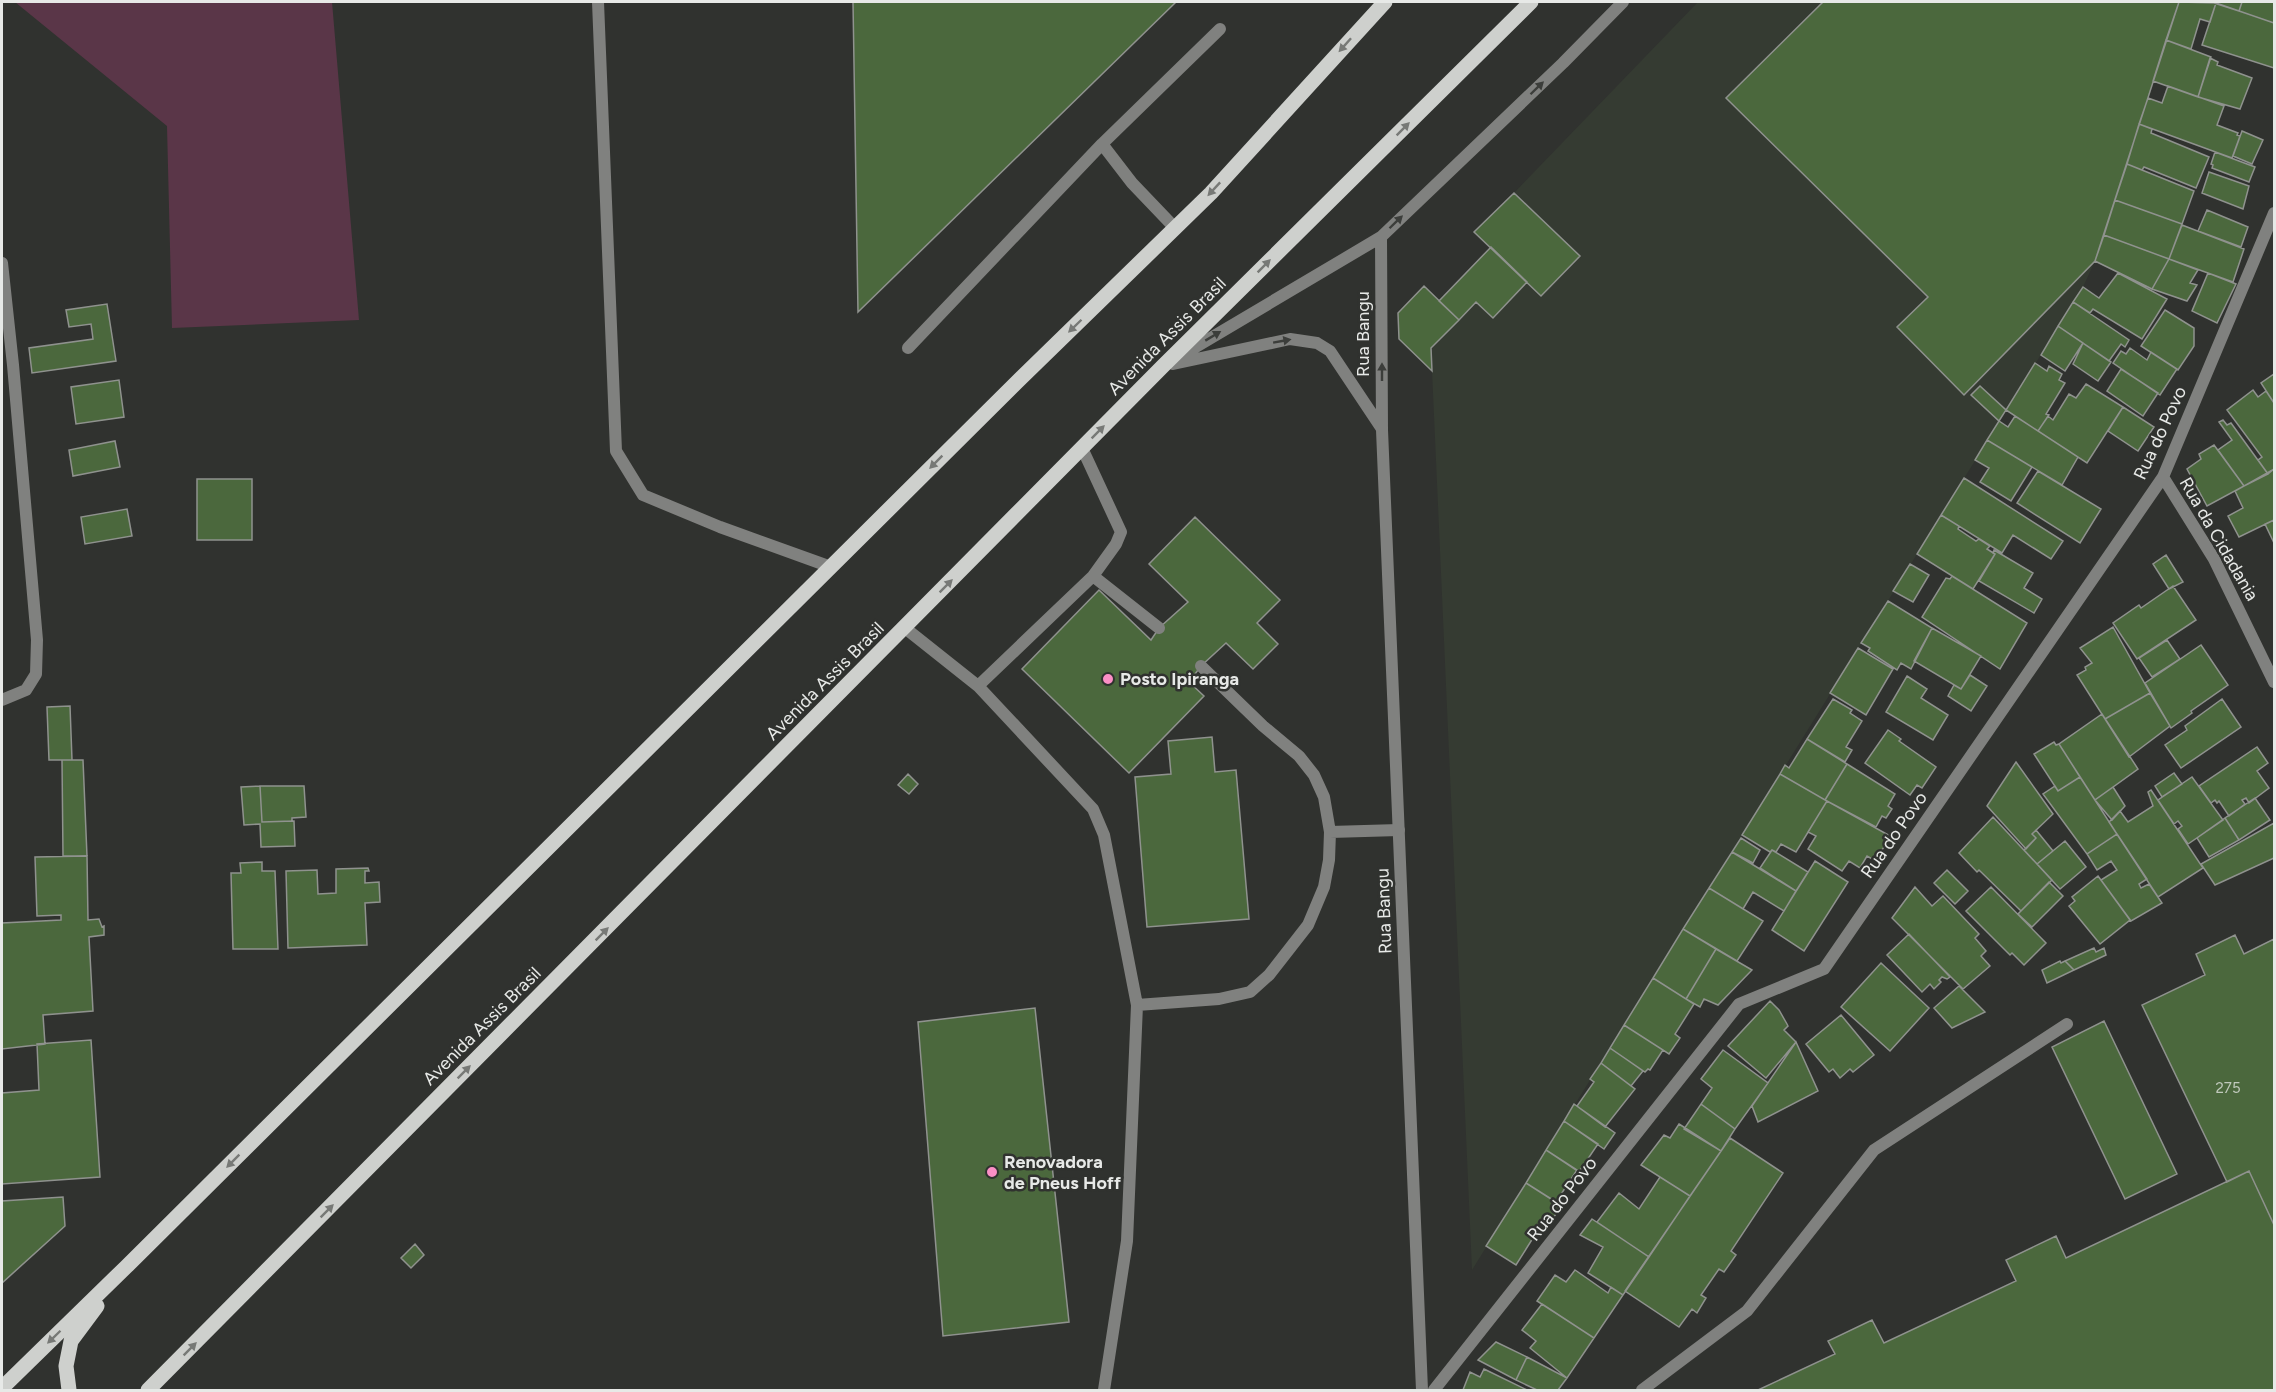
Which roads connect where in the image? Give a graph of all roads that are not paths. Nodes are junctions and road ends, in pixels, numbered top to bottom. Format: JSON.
{"nodes":[{"id":1,"x":598,"y":2,"type":"edge"},
{"id":2,"x":1385,"y":2,"type":"edge"},
{"id":3,"x":1532,"y":2,"type":"edge"},
{"id":4,"x":1623,"y":2,"type":"edge"},
{"id":5,"x":1220,"y":29,"type":"dead end"},
{"id":6,"x":1102,"y":144,"type":"junction"},
{"id":7,"x":2274,"y":213,"type":"edge"},
{"id":8,"x":1175,"y":228,"type":"junction"},
{"id":9,"x":1381,"y":237,"type":"junction"},
{"id":10,"x":2,"y":263,"type":"edge"},
{"id":11,"x":908,"y":348,"type":"dead end"},
{"id":12,"x":1163,"y":366,"type":"junction"},
{"id":13,"x":1382,"y":430,"type":"junction"},
{"id":14,"x":1082,"y":448,"type":"junction"},
{"id":15,"x":2163,"y":477,"type":"junction"},
{"id":16,"x":831,"y":567,"type":"junction"},
{"id":17,"x":1093,"y":576,"type":"junction"},
{"id":18,"x":905,"y":628,"type":"junction"},
{"id":19,"x":1159,"y":628,"type":"dead end"},
{"id":20,"x":1201,"y":666,"type":"dead end"},
{"id":21,"x":2274,"y":682,"type":"edge"},
{"id":22,"x":978,"y":686,"type":"junction"},
{"id":23,"x":2,"y":700,"type":"edge"},
{"id":24,"x":1399,"y":830,"type":"junction"},
{"id":25,"x":1330,"y":832,"type":"junction"},
{"id":26,"x":1137,"y":1005,"type":"junction"},
{"id":27,"x":2067,"y":1024,"type":"dead end"},
{"id":28,"x":126,"y":1268,"type":"junction"},
{"id":29,"x":2,"y":1388,"type":"edge"},
{"id":30,"x":69,"y":1390,"type":"edge"},
{"id":31,"x":148,"y":1390,"type":"edge"},
{"id":32,"x":1104,"y":1390,"type":"edge"},
{"id":33,"x":1422,"y":1390,"type":"edge"},
{"id":34,"x":1434,"y":1390,"type":"edge"},
{"id":35,"x":1642,"y":1390,"type":"edge"}],
"edges":[{"from":1,"to":16,"type":"street"},
{"from":2,"to":8,"type":"main road","one_way":true},
{"from":12,"to":3,"type":"main road","name":"Avenida Assis Brasil","one_way":true},
{"from":9,"to":4,"type":"street","one_way":true},
{"from":5,"to":6,"type":"street"},
{"from":6,"to":8,"type":"street"},
{"from":6,"to":11,"type":"street"},
{"from":7,"to":15,"type":"street","name":"Rua do Povo"},
{"from":8,"to":16,"type":"main road","one_way":true},
{"from":12,"to":9,"type":"street","one_way":true},
{"from":13,"to":9,"type":"street","name":"Rua Bangu","one_way":true},
{"from":10,"to":23,"type":"street"},
{"from":12,"to":13,"type":"street","name":"Rua Bangu","one_way":true},
{"from":14,"to":12,"type":"main road","name":"Avenida Assis Brasil","one_way":true},
{"from":13,"to":24,"type":"street","name":"Rua Bangu"},
{"from":14,"to":17,"type":"street"},
{"from":18,"to":14,"type":"main road","name":"Avenida Assis Brasil","one_way":true},
{"from":15,"to":21,"type":"street","name":"Rua da Cidadania"},
{"from":15,"to":34,"type":"street","name":"Rua do Povo"},
{"from":16,"to":28,"type":"main road","one_way":true},
{"from":17,"to":19,"type":"street"},
{"from":17,"to":22,"type":"street"},
{"from":18,"to":22,"type":"street"},
{"from":31,"to":18,"type":"main road","name":"Avenida Assis Brasil","one_way":true},
{"from":20,"to":25,"type":"street"},
{"from":22,"to":26,"type":"street"},
{"from":24,"to":25,"type":"street"},
{"from":24,"to":33,"type":"street","name":"Rua Bangu"},
{"from":25,"to":26,"type":"street"},
{"from":26,"to":32,"type":"street"},
{"from":27,"to":35,"type":"street"},
{"from":28,"to":29,"type":"main road","one_way":true},
{"from":28,"to":30,"type":"main road"}]}
